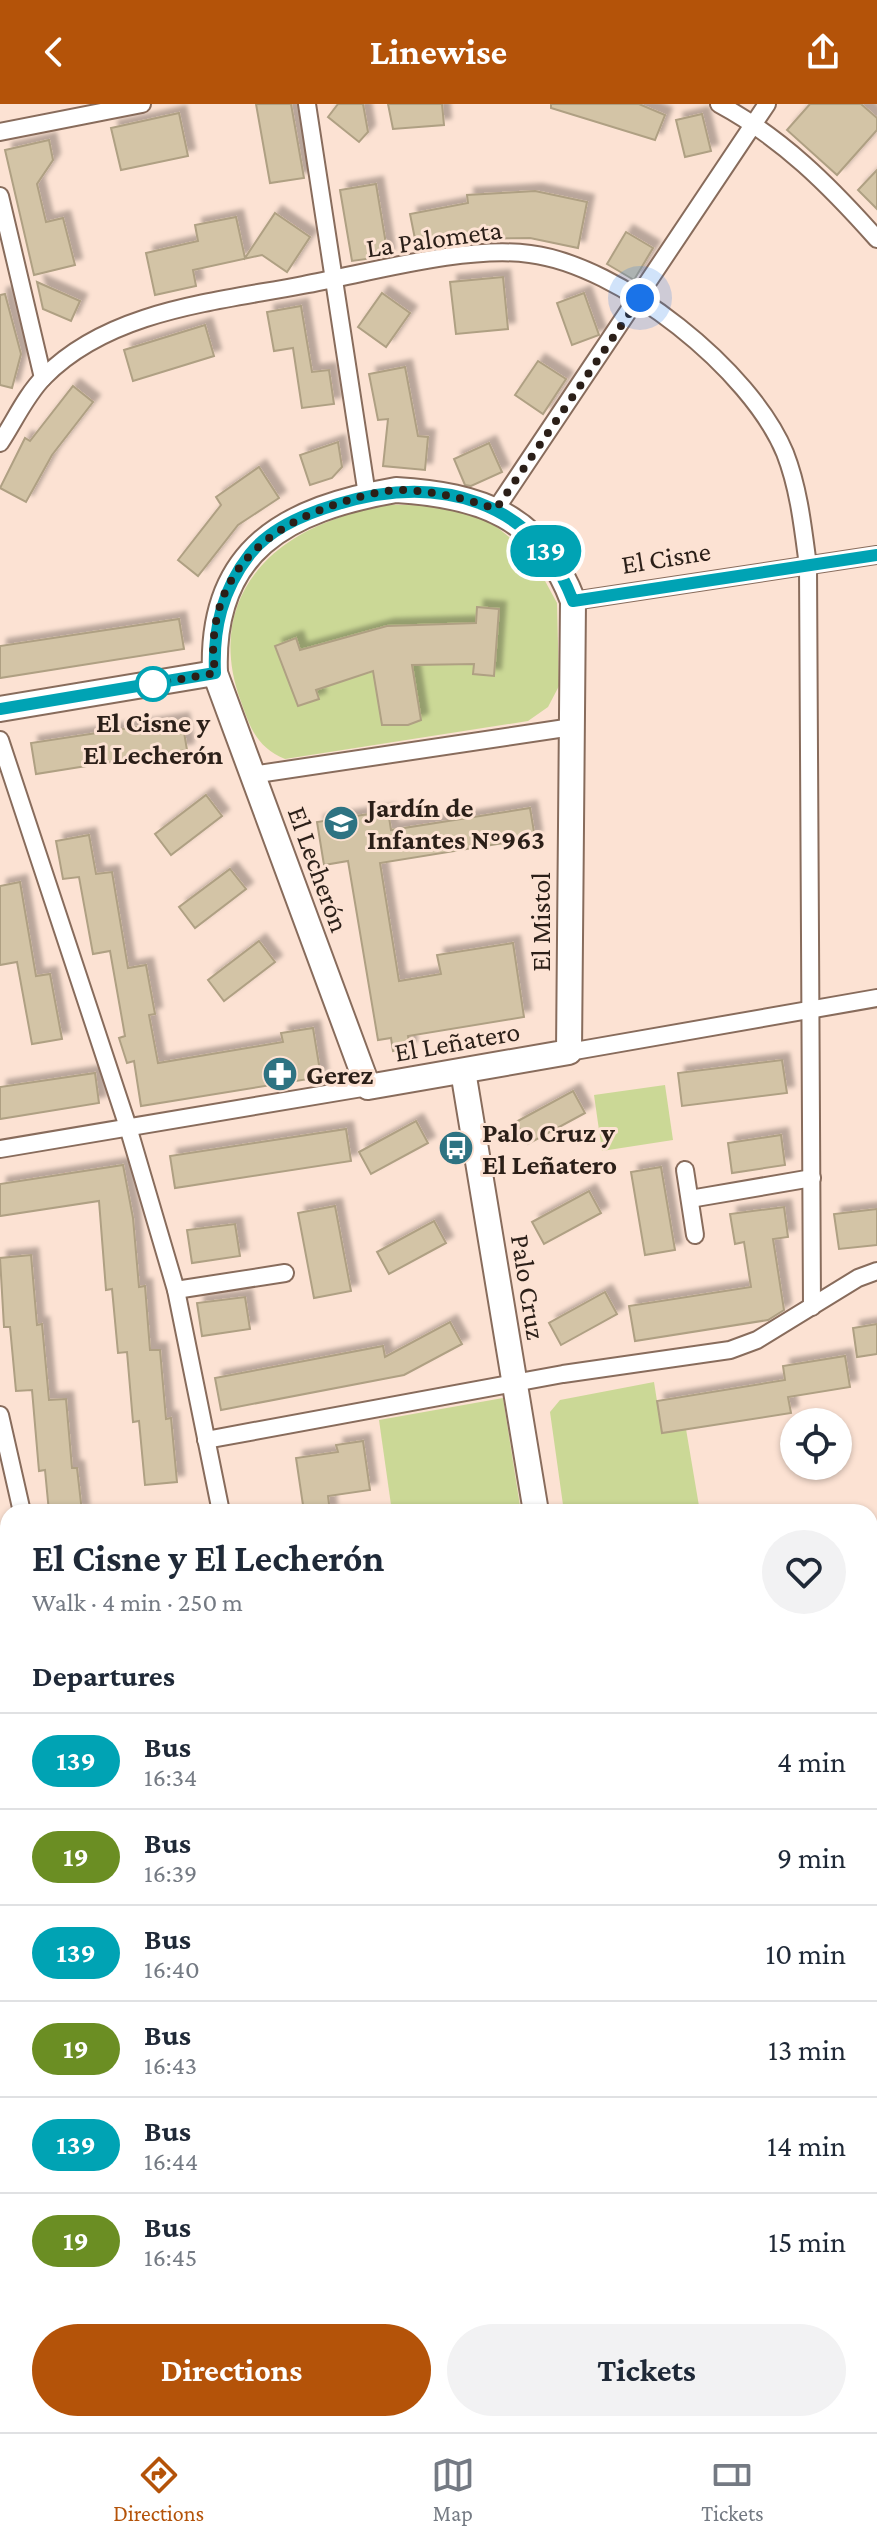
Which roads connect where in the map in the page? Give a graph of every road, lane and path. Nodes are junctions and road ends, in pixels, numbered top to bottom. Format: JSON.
{"nodes":[{"id":1,"x":142,"y":104,"type":"edge"},
{"id":2,"x":307,"y":104,"type":"edge"},
{"id":3,"x":719,"y":104,"type":"edge"},
{"id":4,"x":767,"y":104,"type":"edge"},
{"id":5,"x":755,"y":124,"type":"junction"},
{"id":6,"x":0,"y":132,"type":"edge"},
{"id":7,"x":0,"y":196,"type":"edge"},
{"id":8,"x":877,"y":239,"type":"edge"},
{"id":9,"x":334,"y":279,"type":"junction"},
{"id":10,"x":640,"y":298,"type":"junction"},
{"id":11,"x":43,"y":378,"type":"junction"},
{"id":12,"x":0,"y":443,"type":"edge"},
{"id":13,"x":367,"y":495,"type":"junction"},
{"id":14,"x":496,"y":509,"type":"junction"},
{"id":15,"x":877,"y":555,"type":"edge"},
{"id":16,"x":808,"y":566,"type":"junction"},
{"id":17,"x":573,"y":601,"type":"junction"},
{"id":18,"x":215,"y":673,"type":"junction"},
{"id":19,"x":0,"y":709,"type":"edge"},
{"id":20,"x":572,"y":727,"type":"junction"},
{"id":21,"x":0,"y":740,"type":"edge"},
{"id":22,"x":252,"y":775,"type":"junction"},
{"id":23,"x":877,"y":998,"type":"edge"},
{"id":24,"x":811,"y":1010,"type":"junction"},
{"id":25,"x":569,"y":1052,"type":"junction"},
{"id":26,"x":463,"y":1071,"type":"junction"},
{"id":27,"x":368,"y":1087,"type":"junction"},
{"id":28,"x":128,"y":1127,"type":"junction"},
{"id":29,"x":0,"y":1149,"type":"edge"},
{"id":30,"x":685,"y":1170,"type":"dead end"},
{"id":31,"x":812,"y":1178,"type":"junction"},
{"id":32,"x":690,"y":1199,"type":"junction"},
{"id":33,"x":695,"y":1235,"type":"dead end"},
{"id":34,"x":877,"y":1271,"type":"edge"},
{"id":35,"x":285,"y":1273,"type":"dead end"},
{"id":36,"x":176,"y":1290,"type":"junction"},
{"id":37,"x":812,"y":1307,"type":"junction"},
{"id":38,"x":514,"y":1382,"type":"junction"},
{"id":39,"x":0,"y":1415,"type":"edge"},
{"id":40,"x":206,"y":1440,"type":"junction"},
{"id":41,"x":20,"y":1504,"type":"edge"},
{"id":42,"x":219,"y":1504,"type":"edge"},
{"id":43,"x":535,"y":1504,"type":"edge"},
{"id":44,"x":0,"y":2129,"type":"edge"},
{"id":45,"x":0,"y":2138,"type":"edge"},
{"id":46,"x":0,"y":2326,"type":"edge"},
{"id":47,"x":0,"y":2345,"type":"edge"}],
"edges":[{"from":1,"to":6,"type":"street"},
{"from":2,"to":9,"type":"street"},
{"from":3,"to":5,"type":"street"},
{"from":4,"to":5,"type":"street"},
{"from":5,"to":8,"type":"street"},
{"from":5,"to":10,"type":"street"},
{"from":7,"to":11,"type":"street"},
{"from":9,"to":10,"type":"street","name":"La Palometa"},
{"from":9,"to":11,"type":"street","name":"La Palometa"},
{"from":9,"to":13,"type":"street"},
{"from":10,"to":14,"type":"street"},
{"from":10,"to":16,"type":"street","name":"La Palometa"},
{"from":11,"to":12,"type":"street","name":"La Palometa"},
{"from":13,"to":14,"type":"street"},
{"from":13,"to":18,"type":"street"},
{"from":14,"to":17,"type":"street"},
{"from":15,"to":16,"type":"street","name":"El Cisne"},
{"from":16,"to":17,"type":"street","name":"El Cisne"},
{"from":16,"to":24,"type":"street","name":"La Palometa"},
{"from":17,"to":20,"type":"street","name":"El Mistol"},
{"from":18,"to":19,"type":"street"},
{"from":18,"to":22,"type":"street","name":"El Lecherón"},
{"from":20,"to":22,"type":"street"},
{"from":20,"to":25,"type":"street","name":"El Mistol"},
{"from":21,"to":28,"type":"street"},
{"from":22,"to":27,"type":"street","name":"El Lecherón"},
{"from":23,"to":24,"type":"street","name":"El Leñatero"},
{"from":24,"to":25,"type":"street","name":"El Leñatero"},
{"from":24,"to":31,"type":"street","name":"La Palometa"},
{"from":25,"to":26,"type":"street","name":"El Leñatero"},
{"from":26,"to":27,"type":"street","name":"El Leñatero"},
{"from":26,"to":38,"type":"street","name":"Palo Cruz"},
{"from":27,"to":28,"type":"street","name":"El Leñatero"},
{"from":28,"to":29,"type":"street","name":"El Leñatero"},
{"from":28,"to":36,"type":"street"},
{"from":30,"to":32,"type":"street"},
{"from":31,"to":32,"type":"street"},
{"from":31,"to":37,"type":"street","name":"La Palometa"},
{"from":32,"to":33,"type":"street"},
{"from":34,"to":37,"type":"street"},
{"from":35,"to":36,"type":"street"},
{"from":36,"to":40,"type":"street"},
{"from":37,"to":38,"type":"street"},
{"from":38,"to":40,"type":"street"},
{"from":38,"to":43,"type":"street","name":"Palo Cruz"},
{"from":39,"to":41,"type":"street"},
{"from":40,"to":42,"type":"street"},
{"from":44,"to":45,"type":"street"},
{"from":46,"to":47,"type":"street"}]}
